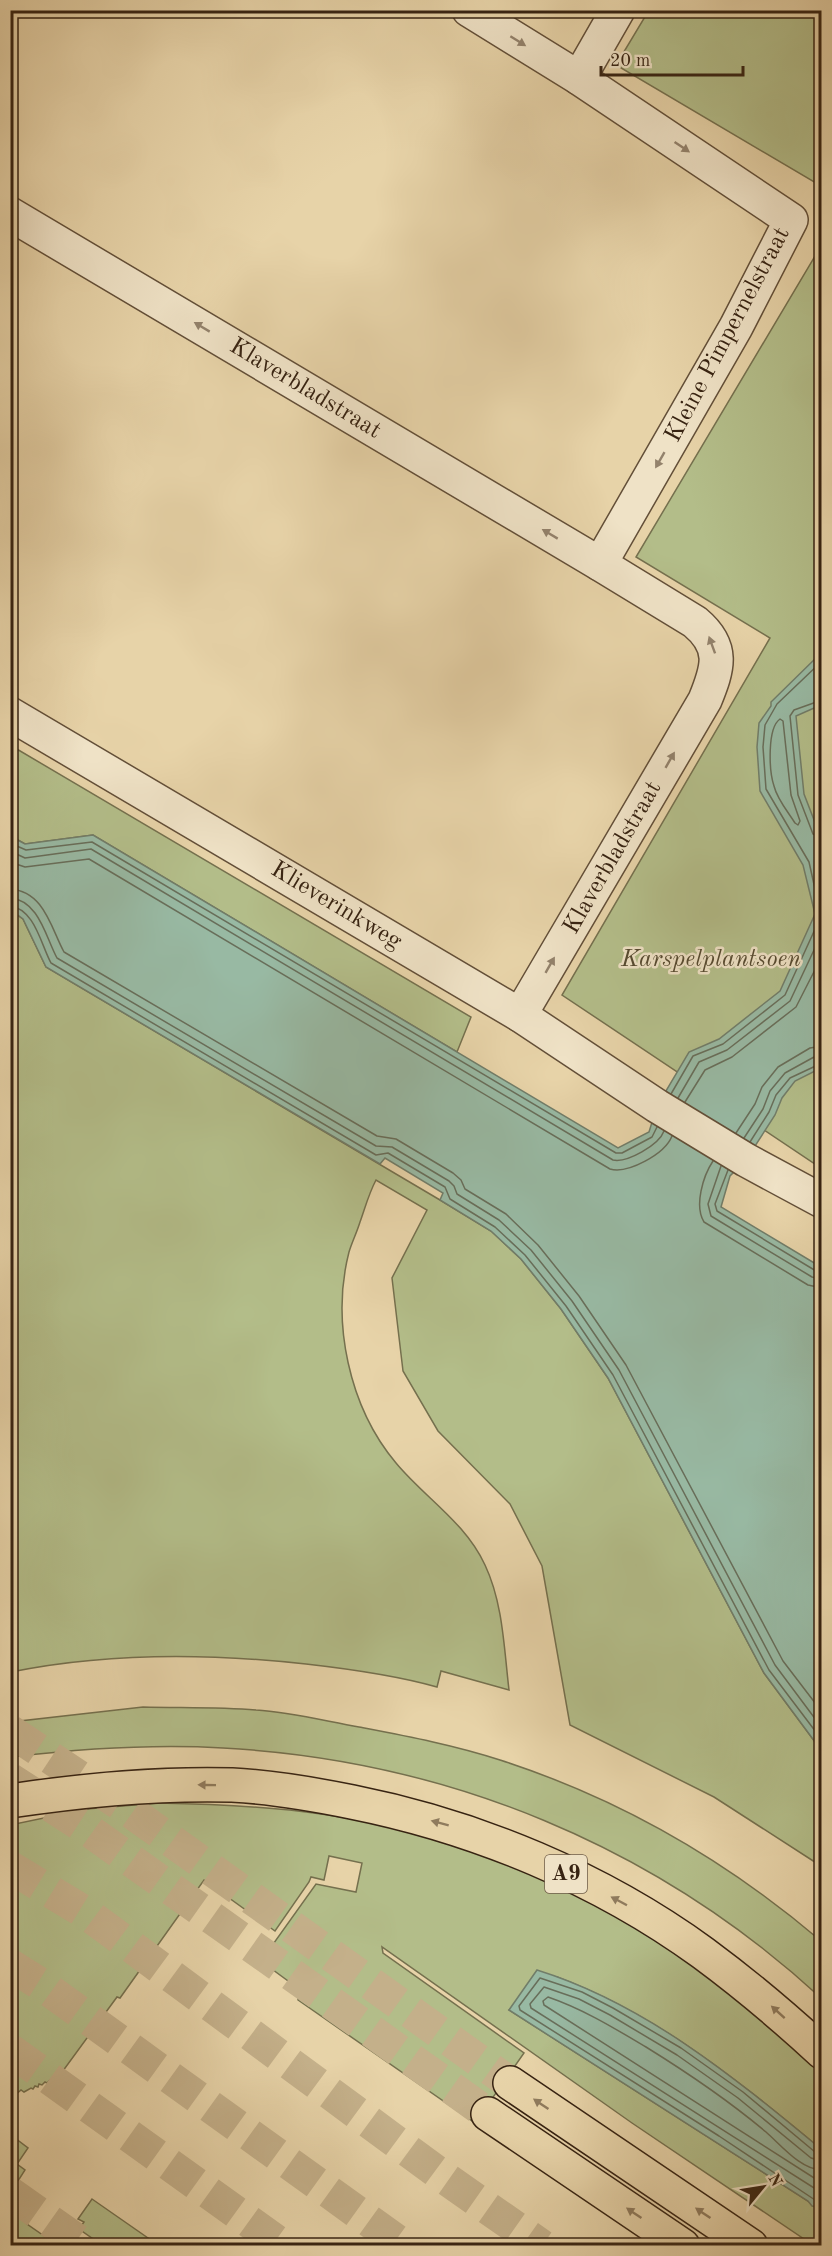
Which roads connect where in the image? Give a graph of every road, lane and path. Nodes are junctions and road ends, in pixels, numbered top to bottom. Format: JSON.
{"nodes":[{"id":1,"x":469,"y":10,"type":"edge"},
{"id":2,"x":618,"y":10,"type":"edge"},
{"id":3,"x":579,"y":78,"type":"junction"},
{"id":4,"x":10,"y":214,"type":"edge"},
{"id":5,"x":600,"y":564,"type":"junction"},
{"id":6,"x":10,"y":714,"type":"edge"},
{"id":7,"x":520,"y":1015,"type":"junction"},
{"id":8,"x":822,"y":1201,"type":"edge"},
{"id":9,"x":10,"y":1801,"type":"edge"},
{"id":10,"x":822,"y":2052,"type":"edge"},
{"id":11,"x":510,"y":2083,"type":"tunnel mouth"},
{"id":12,"x":488,"y":2114,"type":"tunnel mouth"},
{"id":13,"x":683,"y":2246,"type":"edge"},
{"id":14,"x":751,"y":2246,"type":"edge"}],
"edges":[{"from":1,"to":3,"type":"street","name":"Kleine Pimpernelstraat","one_way":true},
{"from":2,"to":3,"type":"street"},
{"from":3,"to":5,"type":"street","name":"Kleine Pimpernelstraat","one_way":true},
{"from":5,"to":4,"type":"street","name":"Klaverbladstraat","one_way":true},
{"from":7,"to":5,"type":"street","name":"Klaverbladstraat","one_way":true},
{"from":6,"to":7,"type":"street","name":"Klieverinkweg"},
{"from":7,"to":8,"type":"street","name":"Klieverinkweg"},
{"from":10,"to":9,"type":"highway","number":"A9","one_way":true},
{"from":14,"to":11,"type":"highway","one_way":true},
{"from":13,"to":12,"type":"highway","one_way":true}]}
